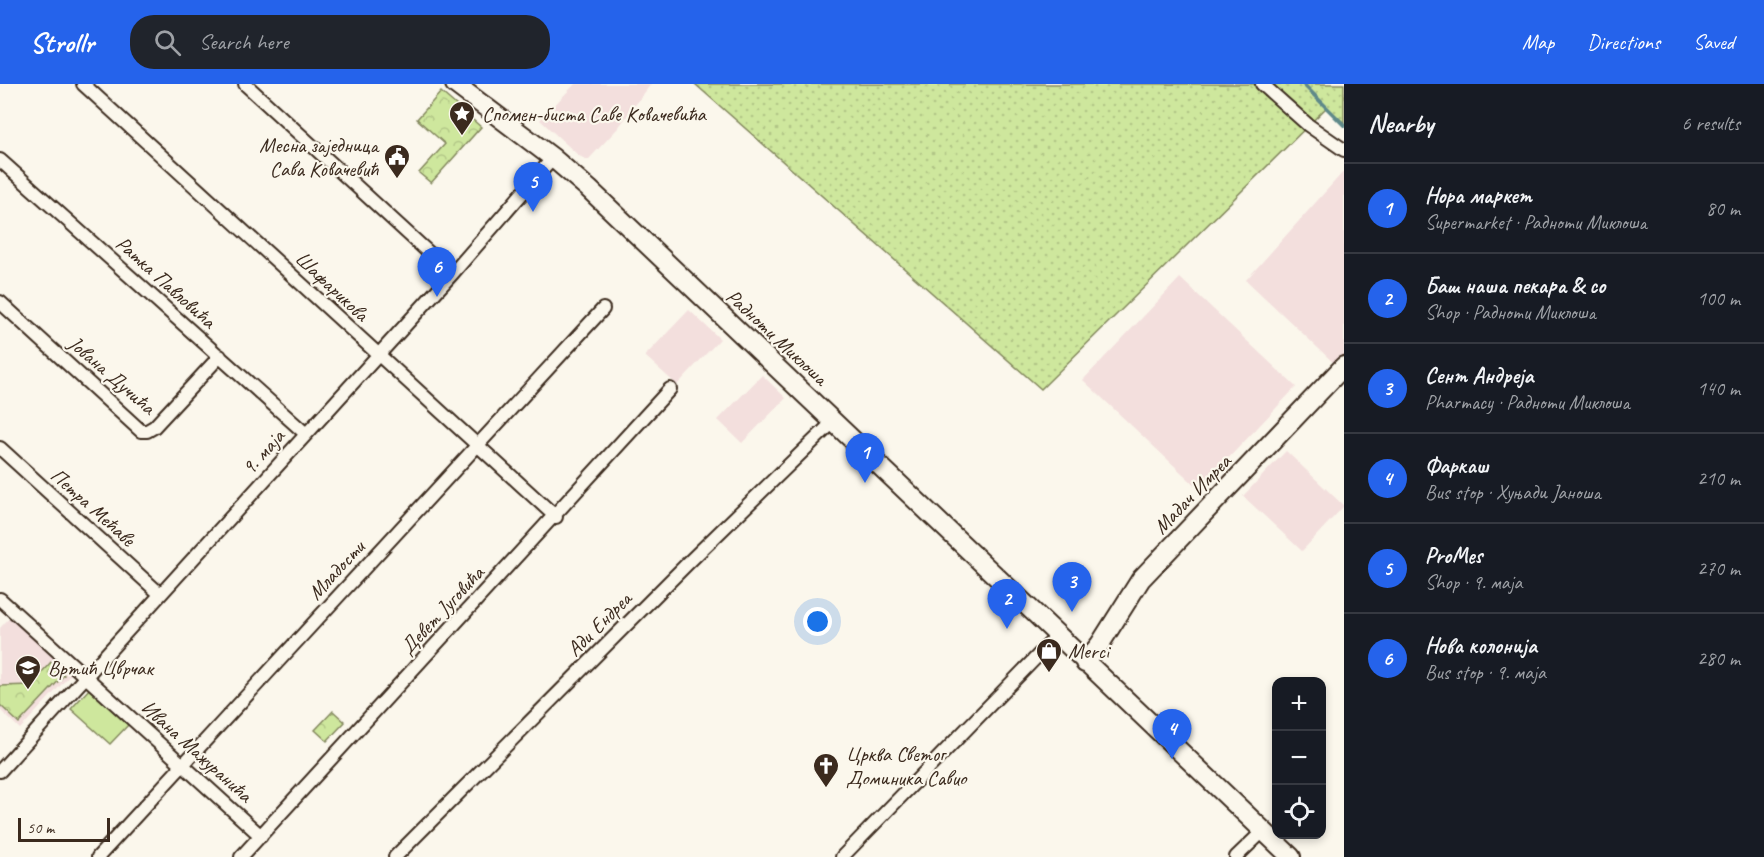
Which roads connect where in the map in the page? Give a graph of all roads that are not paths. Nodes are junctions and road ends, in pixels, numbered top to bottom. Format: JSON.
{"nodes":[{"id":1,"x":83,"y":84,"type":"edge"},
{"id":2,"x":245,"y":84,"type":"edge"},
{"id":3,"x":455,"y":84,"type":"edge"},
{"id":4,"x":1262,"y":84,"type":"edge"},
{"id":5,"x":1344,"y":150,"type":"edge"},
{"id":6,"x":553,"y":158,"type":"junction"},
{"id":7,"x":0,"y":160,"type":"edge"},
{"id":8,"x":452,"y":274,"type":"junction"},
{"id":9,"x":0,"y":302,"type":"edge"},
{"id":10,"x":603,"y":309,"type":"dead end"},
{"id":11,"x":378,"y":355,"type":"junction"},
{"id":12,"x":220,"y":356,"type":"junction"},
{"id":13,"x":1344,"y":366,"type":"edge"},
{"id":14,"x":670,"y":388,"type":"dead end"},
{"id":15,"x":834,"y":421,"type":"junction"},
{"id":16,"x":306,"y":434,"type":"junction"},
{"id":17,"x":478,"y":445,"type":"junction"},
{"id":18,"x":0,"y":448,"type":"edge"},
{"id":19,"x":556,"y":517,"type":"junction"},
{"id":20,"x":160,"y":594,"type":"junction"},
{"id":21,"x":0,"y":599,"type":"edge"},
{"id":22,"x":1057,"y":636,"type":"junction"},
{"id":23,"x":1085,"y":663,"type":"junction"},
{"id":24,"x":86,"y":676,"type":"junction"},
{"id":25,"x":183,"y":765,"type":"junction"},
{"id":26,"x":0,"y":771,"type":"edge"},
{"id":27,"x":1263,"y":831,"type":"junction"},
{"id":28,"x":261,"y":836,"type":"junction"},
{"id":29,"x":98,"y":857,"type":"edge"},
{"id":30,"x":241,"y":857,"type":"edge"},
{"id":31,"x":394,"y":857,"type":"edge"},
{"id":32,"x":842,"y":857,"type":"edge"},
{"id":33,"x":1236,"y":857,"type":"edge"},
{"id":34,"x":1291,"y":857,"type":"edge"}],
"edges":[{"from":1,"to":11,"type":"street","name":"Шафарикова"},
{"from":2,"to":8,"type":"street"},
{"from":3,"to":6,"type":"street","name":"Радноти Миклоша"},
{"from":4,"to":5,"type":"street"},
{"from":6,"to":8,"type":"street","name":"9. маја"},
{"from":6,"to":15,"type":"street","name":"Радноти Миклоша"},
{"from":7,"to":12,"type":"street","name":"Ратка Павловића"},
{"from":8,"to":11,"type":"street","name":"9. маја"},
{"from":9,"to":12,"type":"street","name":"Јована Дучића"},
{"from":10,"to":17,"type":"street","name":"Младости"},
{"from":11,"to":16,"type":"street","name":"9. маја"},
{"from":11,"to":17,"type":"street","name":"Шафарикова"},
{"from":12,"to":16,"type":"street","name":"Ратка Павловића"},
{"from":13,"to":23,"type":"street","name":"Мадач Имреа"},
{"from":14,"to":19,"type":"street","name":"Девет Југовића"},
{"from":15,"to":22,"type":"street","name":"Радноти Миклоша"},
{"from":15,"to":31,"type":"street","name":"Ади Ендреа"},
{"from":16,"to":20,"type":"street","name":"9. маја"},
{"from":17,"to":19,"type":"street","name":"Шафарикова"},
{"from":17,"to":25,"type":"street","name":"Младости"},
{"from":18,"to":20,"type":"street","name":"Петра Мећаве"},
{"from":19,"to":28,"type":"street","name":"Девет Југовића"},
{"from":20,"to":24,"type":"street","name":"9. маја"},
{"from":21,"to":24,"type":"street","name":"Ивана Мажуранића"},
{"from":22,"to":23,"type":"street","name":"Радноти Миклоша"},
{"from":22,"to":32,"type":"street"},
{"from":23,"to":27,"type":"street","name":"Радноти Миклоша"},
{"from":24,"to":25,"type":"street","name":"Ивана Мажуранића"},
{"from":24,"to":26,"type":"street","name":"9. маја"},
{"from":25,"to":28,"type":"street","name":"Ивана Мажуранића"},
{"from":25,"to":29,"type":"street","name":"Младости"},
{"from":27,"to":33,"type":"street"},
{"from":27,"to":34,"type":"street","name":"Радноти Миклоша"},
{"from":28,"to":30,"type":"street","name":"Девет Југовића"}]}
